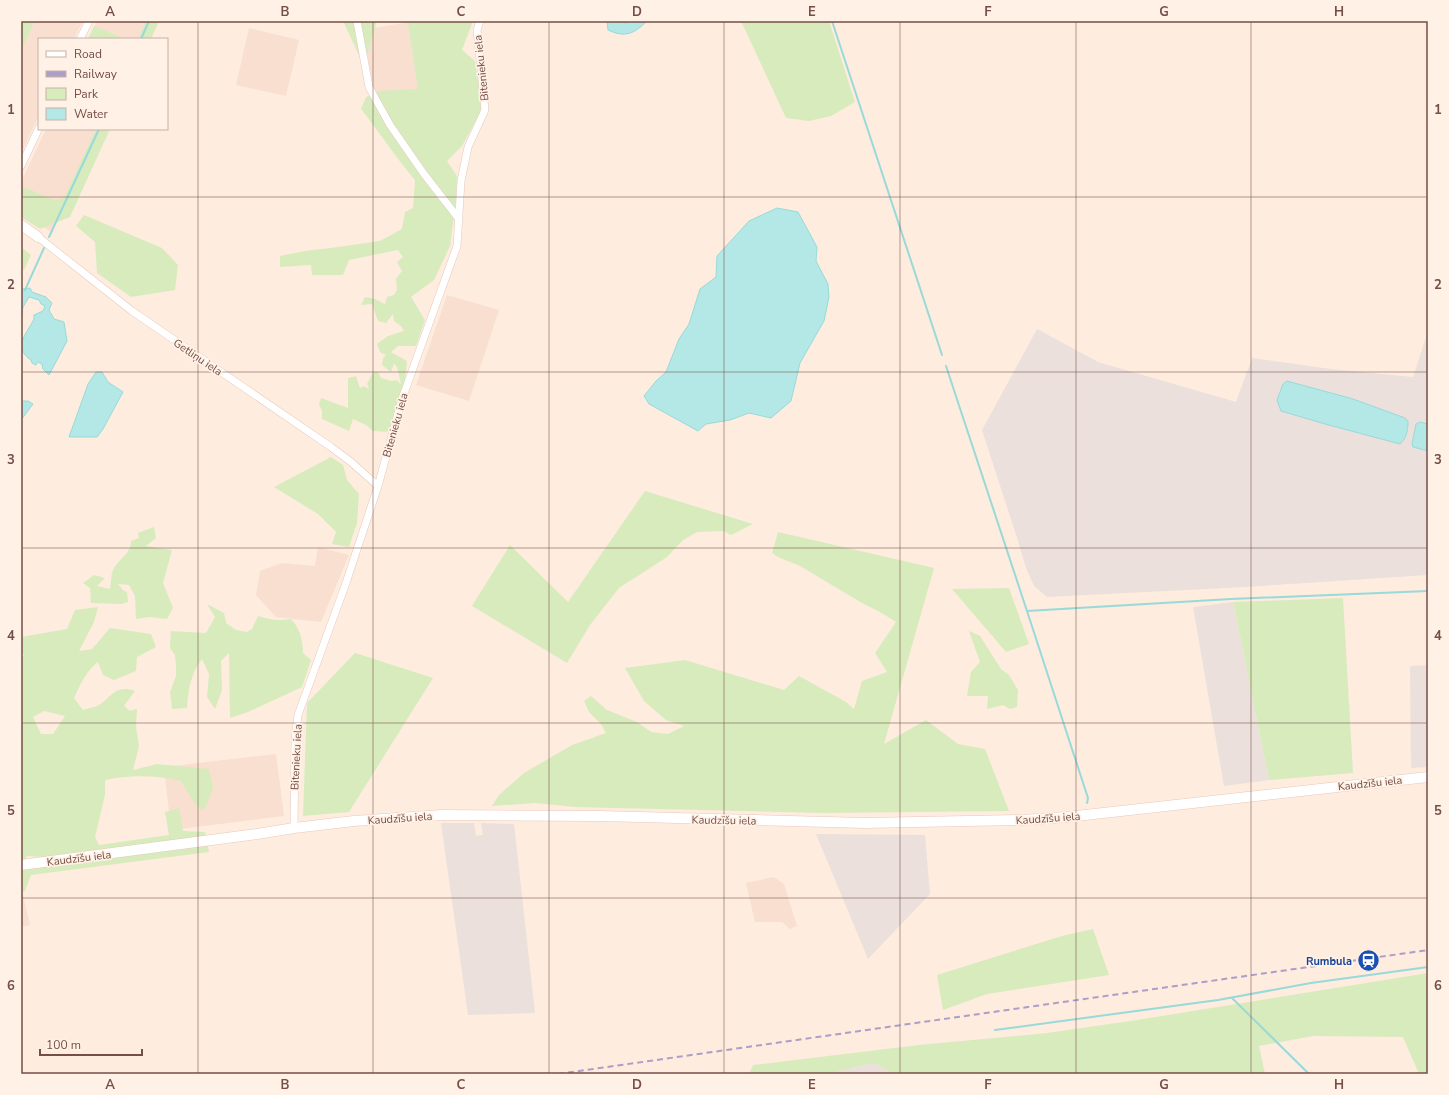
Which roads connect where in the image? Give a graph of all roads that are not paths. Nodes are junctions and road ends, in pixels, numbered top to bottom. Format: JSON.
{"nodes":[{"id":1,"x":89,"y":21,"type":"edge"},
{"id":2,"x":357,"y":21,"type":"edge"},
{"id":3,"x":480,"y":21,"type":"edge"},
{"id":4,"x":80,"y":38,"type":"edge"},
{"id":5,"x":38,"y":130,"type":"edge"},
{"id":6,"x":21,"y":166,"type":"edge"},
{"id":7,"x":459,"y":219,"type":"junction"},
{"id":8,"x":21,"y":225,"type":"edge"},
{"id":9,"x":38,"y":237,"type":"joint"},
{"id":10,"x":378,"y":486,"type":"junction"},
{"id":11,"x":1428,"y":776,"type":"edge"},
{"id":12,"x":294,"y":828,"type":"junction"},
{"id":13,"x":21,"y":865,"type":"edge"}],
"edges":[{"from":1,"to":4,"type":"street"},
{"from":2,"to":7,"type":"street"},
{"from":3,"to":7,"type":"street","name":"Bitenieku iela"},
{"from":5,"to":6,"type":"street"},
{"from":7,"to":10,"type":"street","name":"Bitenieku iela"},
{"from":8,"to":9,"type":"street","name":"Getliņu iela"},
{"from":9,"to":10,"type":"street","name":"Getliņu iela"},
{"from":10,"to":12,"type":"street","name":"Bitenieku iela"},
{"from":11,"to":12,"type":"street","name":"Kaudzīšu iela"},
{"from":12,"to":13,"type":"street","name":"Kaudzīšu iela"}]}
